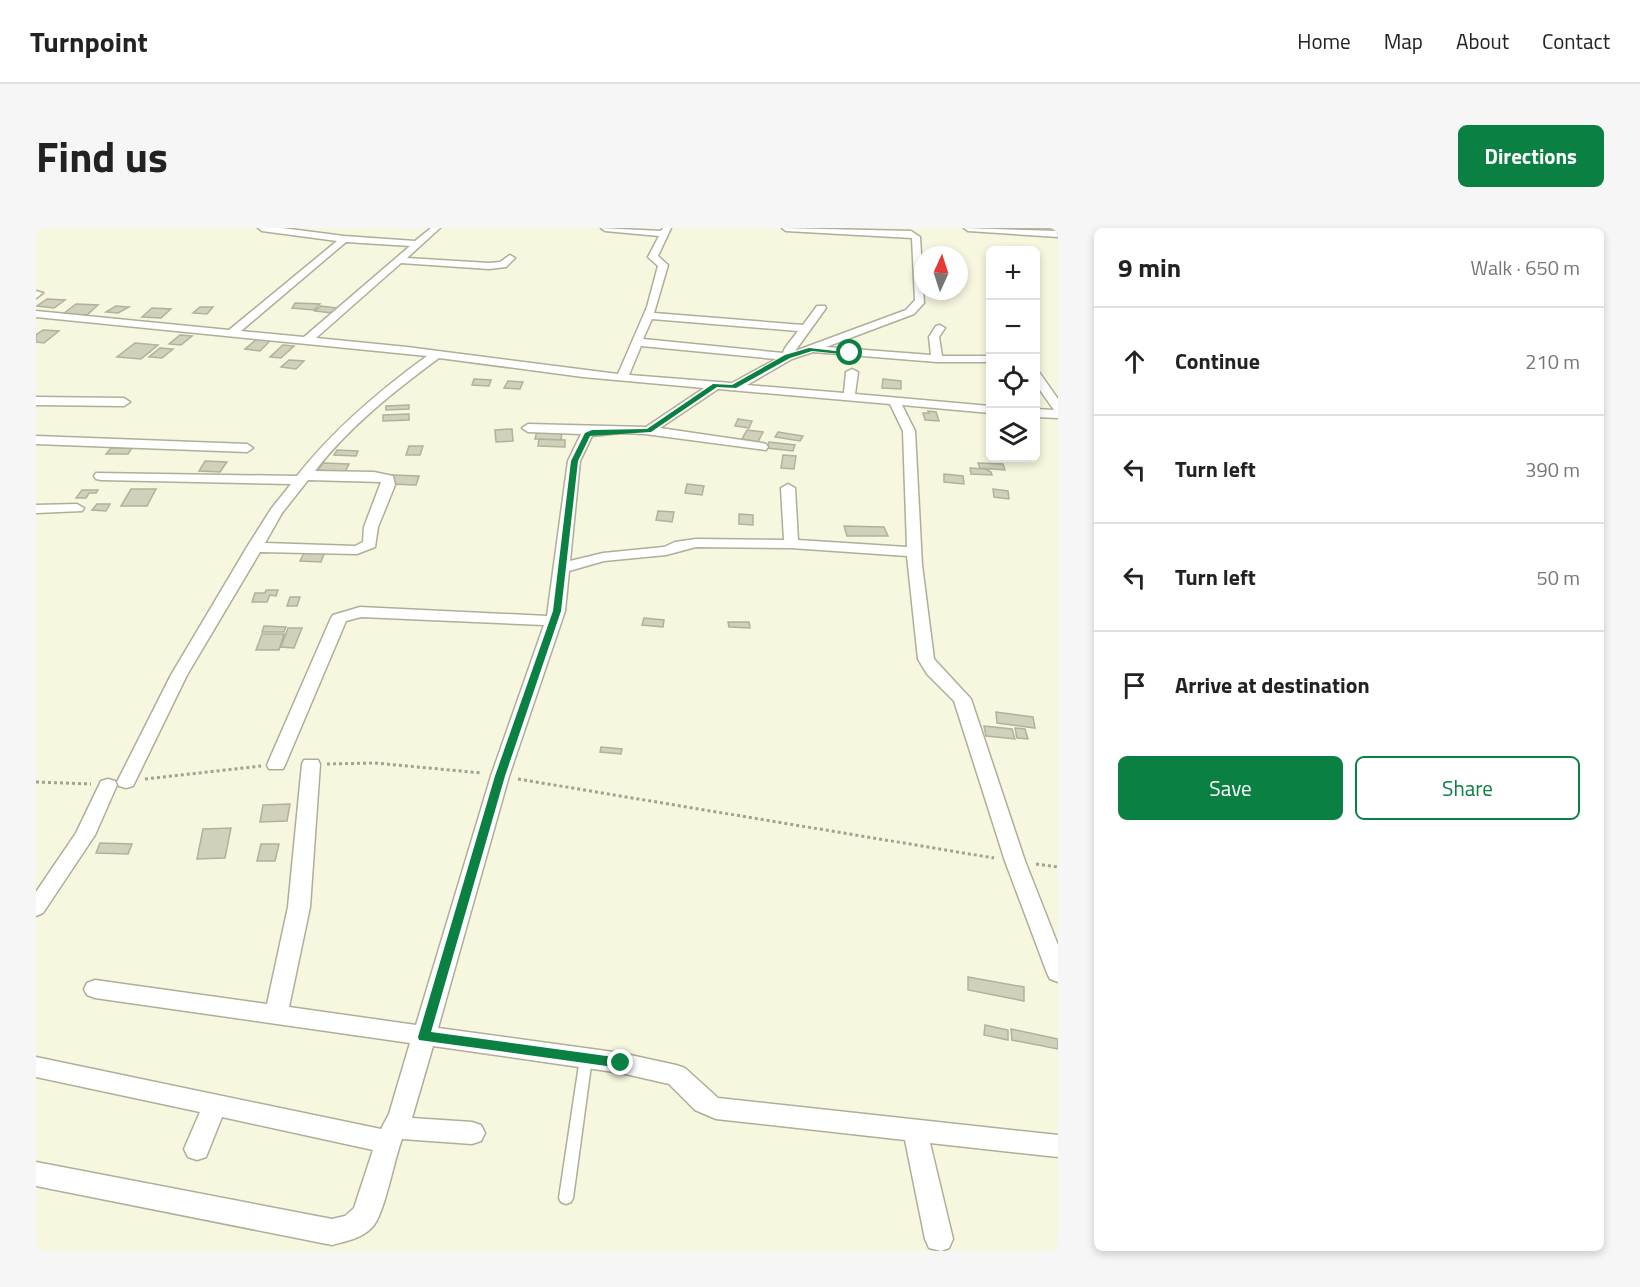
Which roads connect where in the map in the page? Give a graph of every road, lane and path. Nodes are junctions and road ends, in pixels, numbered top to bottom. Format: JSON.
{"nodes":[{"id":1,"x":262,"y":228,"type":"edge"},
{"id":2,"x":436,"y":228,"type":"edge"},
{"id":3,"x":605,"y":228,"type":"edge"},
{"id":4,"x":786,"y":228,"type":"edge"},
{"id":5,"x":968,"y":228,"type":"edge"},
{"id":6,"x":665,"y":231,"type":"edge"},
{"id":7,"x":1058,"y":234,"type":"edge"},
{"id":8,"x":344,"y":239,"type":"junction"},
{"id":9,"x":417,"y":244,"type":"junction"},
{"id":10,"x":510,"y":258,"type":"dead end"},
{"id":11,"x":399,"y":260,"type":"junction"},
{"id":12,"x":821,"y":308,"type":"dead end"},
{"id":13,"x":36,"y":314,"type":"edge"},
{"id":14,"x":648,"y":316,"type":"junction"},
{"id":15,"x":805,"y":328,"type":"junction"},
{"id":16,"x":940,"y":328,"type":"dead end"},
{"id":17,"x":234,"y":332,"type":"junction"},
{"id":18,"x":307,"y":340,"type":"junction"},
{"id":19,"x":637,"y":342,"type":"junction"},
{"id":20,"x":811,"y":349,"type":"junction"},
{"id":21,"x":435,"y":355,"type":"junction"},
{"id":22,"x":788,"y":357,"type":"junction"},
{"id":23,"x":937,"y":359,"type":"junction"},
{"id":24,"x":986,"y":359,"type":"edge"},
{"id":25,"x":852,"y":372,"type":"dead end"},
{"id":26,"x":622,"y":377,"type":"junction"},
{"id":27,"x":1040,"y":381,"type":"edge"},
{"id":28,"x":716,"y":385,"type":"junction"},
{"id":29,"x":734,"y":387,"type":"junction"},
{"id":30,"x":849,"y":397,"type":"junction"},
{"id":31,"x":36,"y":401,"type":"edge"},
{"id":32,"x":124,"y":402,"type":"dead end"},
{"id":33,"x":895,"y":402,"type":"junction"},
{"id":34,"x":1058,"y":408,"type":"edge"},
{"id":35,"x":986,"y":409,"type":"edge"},
{"id":36,"x":1040,"y":412,"type":"edge"},
{"id":37,"x":1058,"y":414,"type":"edge"},
{"id":38,"x":528,"y":428,"type":"dead end"},
{"id":39,"x":596,"y":431,"type":"junction"},
{"id":40,"x":648,"y":431,"type":"junction"},
{"id":41,"x":36,"y":440,"type":"edge"},
{"id":42,"x":762,"y":447,"type":"dead end"},
{"id":43,"x":247,"y":448,"type":"dead end"},
{"id":44,"x":101,"y":476,"type":"dead end"},
{"id":45,"x":303,"y":477,"type":"junction"},
{"id":46,"x":788,"y":488,"type":"dead end"},
{"id":47,"x":77,"y":508,"type":"dead end"},
{"id":48,"x":36,"y":509,"type":"edge"},
{"id":49,"x":791,"y":544,"type":"junction"},
{"id":50,"x":254,"y":547,"type":"junction"},
{"id":51,"x":914,"y":552,"type":"junction"},
{"id":52,"x":562,"y":568,"type":"junction"},
{"id":53,"x":554,"y":621,"type":"junction"},
{"id":54,"x":311,"y":764,"type":"joint"},
{"id":55,"x":276,"y":765,"type":"joint"},
{"id":56,"x":500,"y":776,"type":"junction"},
{"id":57,"x":36,"y":782,"type":"edge"},
{"id":58,"x":117,"y":783,"type":"junction"},
{"id":59,"x":1016,"y":861,"type":"junction"},
{"id":60,"x":1058,"y":867,"type":"edge"},
{"id":61,"x":36,"y":908,"type":"edge"},
{"id":62,"x":1058,"y":973,"type":"edge"},
{"id":63,"x":95,"y":989,"type":"dead end"},
{"id":64,"x":276,"y":1015,"type":"junction"},
{"id":65,"x":424,"y":1037,"type":"junction"},
{"id":66,"x":586,"y":1058,"type":"junction"},
{"id":67,"x":36,"y":1067,"type":"edge"},
{"id":68,"x":215,"y":1105,"type":"junction"},
{"id":69,"x":915,"y":1130,"type":"junction"},
{"id":70,"x":472,"y":1133,"type":"dead end"},
{"id":71,"x":392,"y":1135,"type":"junction"},
{"id":72,"x":1058,"y":1146,"type":"edge"},
{"id":73,"x":197,"y":1149,"type":"dead end"},
{"id":74,"x":36,"y":1174,"type":"edge"},
{"id":75,"x":566,"y":1198,"type":"dead end"},
{"id":76,"x":939,"y":1239,"type":"dead end"}],
"edges":[{"from":1,"to":8,"type":"street"},
{"from":2,"to":9,"type":"street"},
{"from":3,"to":6,"type":"street"},
{"from":4,"to":20,"type":"street"},
{"from":5,"to":7,"type":"street"},
{"from":6,"to":14,"type":"street"},
{"from":8,"to":9,"type":"street"},
{"from":8,"to":17,"type":"street"},
{"from":9,"to":11,"type":"street"},
{"from":10,"to":11,"type":"street"},
{"from":11,"to":18,"type":"street"},
{"from":12,"to":15,"type":"street"},
{"from":13,"to":17,"type":"street"},
{"from":14,"to":15,"type":"street"},
{"from":14,"to":19,"type":"street"},
{"from":15,"to":22,"type":"street"},
{"from":16,"to":23,"type":"street"},
{"from":17,"to":18,"type":"street"},
{"from":18,"to":21,"type":"street"},
{"from":19,"to":22,"type":"street"},
{"from":19,"to":26,"type":"street"},
{"from":20,"to":22,"type":"street"},
{"from":20,"to":23,"type":"street"},
{"from":21,"to":26,"type":"street"},
{"from":21,"to":45,"type":"street"},
{"from":22,"to":29,"type":"street"},
{"from":23,"to":24,"type":"street"},
{"from":25,"to":30,"type":"street"},
{"from":26,"to":28,"type":"street"},
{"from":27,"to":34,"type":"street"},
{"from":28,"to":29,"type":"street"},
{"from":28,"to":40,"type":"street"},
{"from":29,"to":30,"type":"street"},
{"from":30,"to":33,"type":"street"},
{"from":31,"to":32,"type":"street"},
{"from":33,"to":35,"type":"street"},
{"from":33,"to":51,"type":"street"},
{"from":36,"to":37,"type":"street"},
{"from":38,"to":39,"type":"street"},
{"from":39,"to":40,"type":"street"},
{"from":39,"to":52,"type":"street"},
{"from":40,"to":42,"type":"street"},
{"from":41,"to":43,"type":"street"},
{"from":44,"to":45,"type":"street"},
{"from":45,"to":50,"type":"street"},
{"from":45,"to":50,"type":"street"},
{"from":46,"to":49,"type":"street"},
{"from":47,"to":48,"type":"street"},
{"from":49,"to":51,"type":"street"},
{"from":49,"to":52,"type":"street"},
{"from":50,"to":58,"type":"street"},
{"from":51,"to":59,"type":"street"},
{"from":52,"to":53,"type":"street"},
{"from":53,"to":55,"type":"street"},
{"from":53,"to":56,"type":"street"},
{"from":54,"to":56,"type":"path"},
{"from":54,"to":64,"type":"street"},
{"from":55,"to":58,"type":"path"},
{"from":56,"to":59,"type":"path"},
{"from":56,"to":65,"type":"street"},
{"from":57,"to":58,"type":"path"},
{"from":58,"to":61,"type":"street"},
{"from":59,"to":60,"type":"path"},
{"from":59,"to":62,"type":"street"},
{"from":63,"to":64,"type":"street"},
{"from":64,"to":65,"type":"street"},
{"from":65,"to":66,"type":"street"},
{"from":65,"to":71,"type":"street"},
{"from":66,"to":69,"type":"street"},
{"from":66,"to":75,"type":"lane"},
{"from":67,"to":68,"type":"street"},
{"from":68,"to":71,"type":"street"},
{"from":68,"to":73,"type":"street"},
{"from":69,"to":72,"type":"street"},
{"from":69,"to":76,"type":"street"},
{"from":70,"to":71,"type":"street"},
{"from":71,"to":74,"type":"street"}]}
